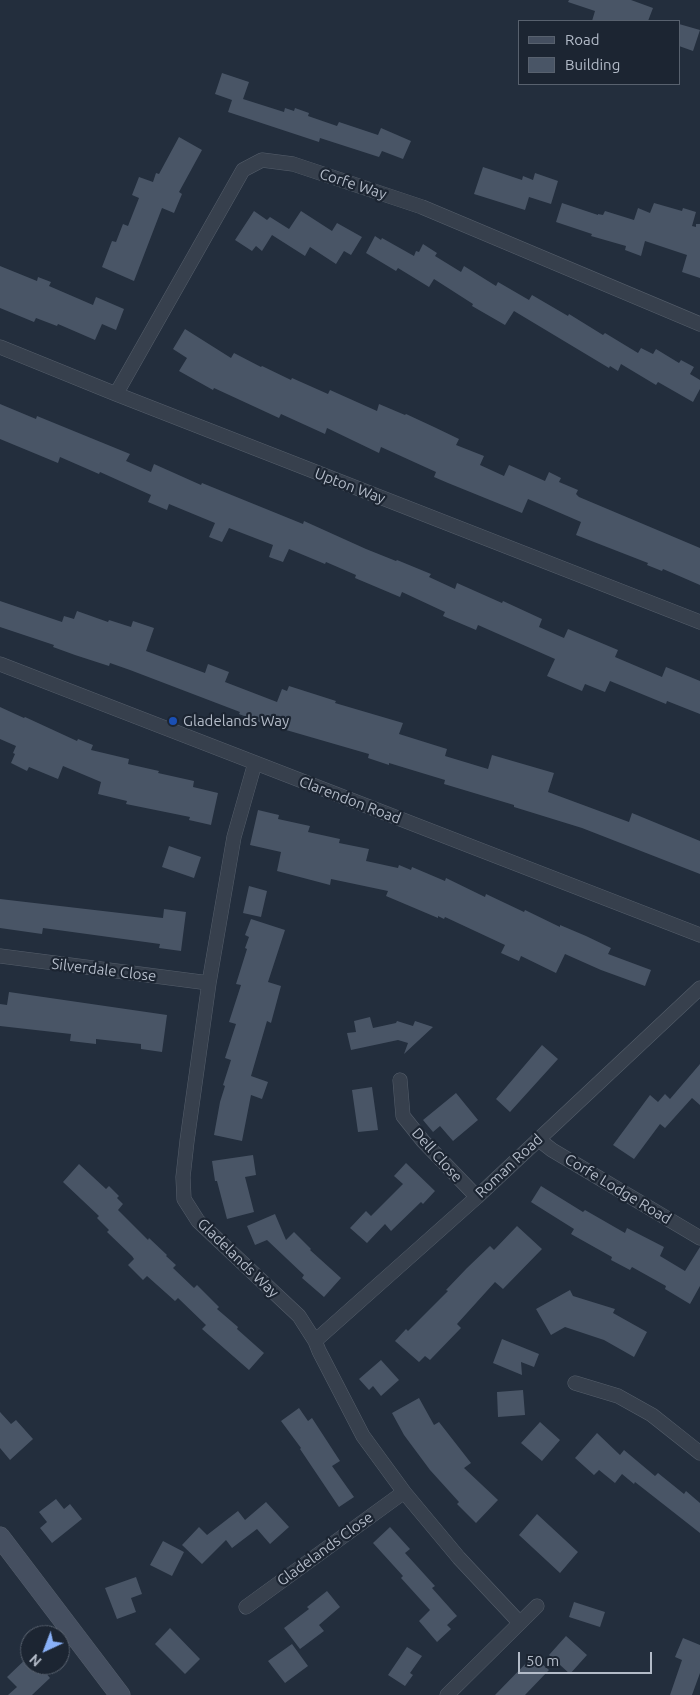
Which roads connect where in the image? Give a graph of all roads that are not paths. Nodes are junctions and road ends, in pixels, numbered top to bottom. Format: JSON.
{"nodes":[{"id":1,"x":700,"y":324,"type":"edge"},
{"id":2,"x":0,"y":347,"type":"edge"},
{"id":3,"x":116,"y":394,"type":"junction"},
{"id":4,"x":700,"y":622,"type":"edge"},
{"id":5,"x":0,"y":664,"type":"edge"},
{"id":6,"x":255,"y":763,"type":"junction"},
{"id":7,"x":700,"y":935,"type":"edge"},
{"id":8,"x":0,"y":956,"type":"edge"},
{"id":9,"x":209,"y":983,"type":"junction"},
{"id":10,"x":700,"y":988,"type":"edge"},
{"id":11,"x":400,"y":1080,"type":"dead end"},
{"id":12,"x":538,"y":1139,"type":"junction"},
{"id":13,"x":477,"y":1197,"type":"junction"},
{"id":14,"x":700,"y":1238,"type":"edge"},
{"id":15,"x":315,"y":1341,"type":"junction"},
{"id":16,"x":575,"y":1383,"type":"dead end"},
{"id":17,"x":700,"y":1453,"type":"edge"},
{"id":18,"x":404,"y":1492,"type":"junction"},
{"id":19,"x":0,"y":1537,"type":"edge"},
{"id":20,"x":537,"y":1606,"type":"dead end"},
{"id":21,"x":246,"y":1607,"type":"dead end"},
{"id":22,"x":519,"y":1622,"type":"junction"},
{"id":23,"x":120,"y":1695,"type":"edge"},
{"id":24,"x":446,"y":1695,"type":"edge"}],
"edges":[{"from":1,"to":3,"type":"street","name":"Corfe Way"},
{"from":2,"to":3,"type":"street","name":"Upton Way"},
{"from":3,"to":4,"type":"street","name":"Upton Way"},
{"from":5,"to":6,"type":"street","name":"Clarendon Road"},
{"from":6,"to":7,"type":"street","name":"Clarendon Road"},
{"from":6,"to":9,"type":"street","name":"Gladelands Way"},
{"from":8,"to":9,"type":"street","name":"Silverdale Close"},
{"from":9,"to":15,"type":"street","name":"Gladelands Way"},
{"from":10,"to":12,"type":"street","name":"Roman Road"},
{"from":11,"to":13,"type":"street","name":"Dell Close"},
{"from":12,"to":13,"type":"street","name":"Roman Road"},
{"from":12,"to":14,"type":"street","name":"Corfe Lodge Road"},
{"from":13,"to":15,"type":"street","name":"Roman Road"},
{"from":15,"to":18,"type":"street","name":"Gladelands Way"},
{"from":16,"to":17,"type":"street"},
{"from":18,"to":21,"type":"street","name":"Gladelands Close"},
{"from":18,"to":22,"type":"street","name":"Gladelands Way"},
{"from":19,"to":23,"type":"street"},
{"from":20,"to":22,"type":"street"},
{"from":22,"to":24,"type":"street"}]}
